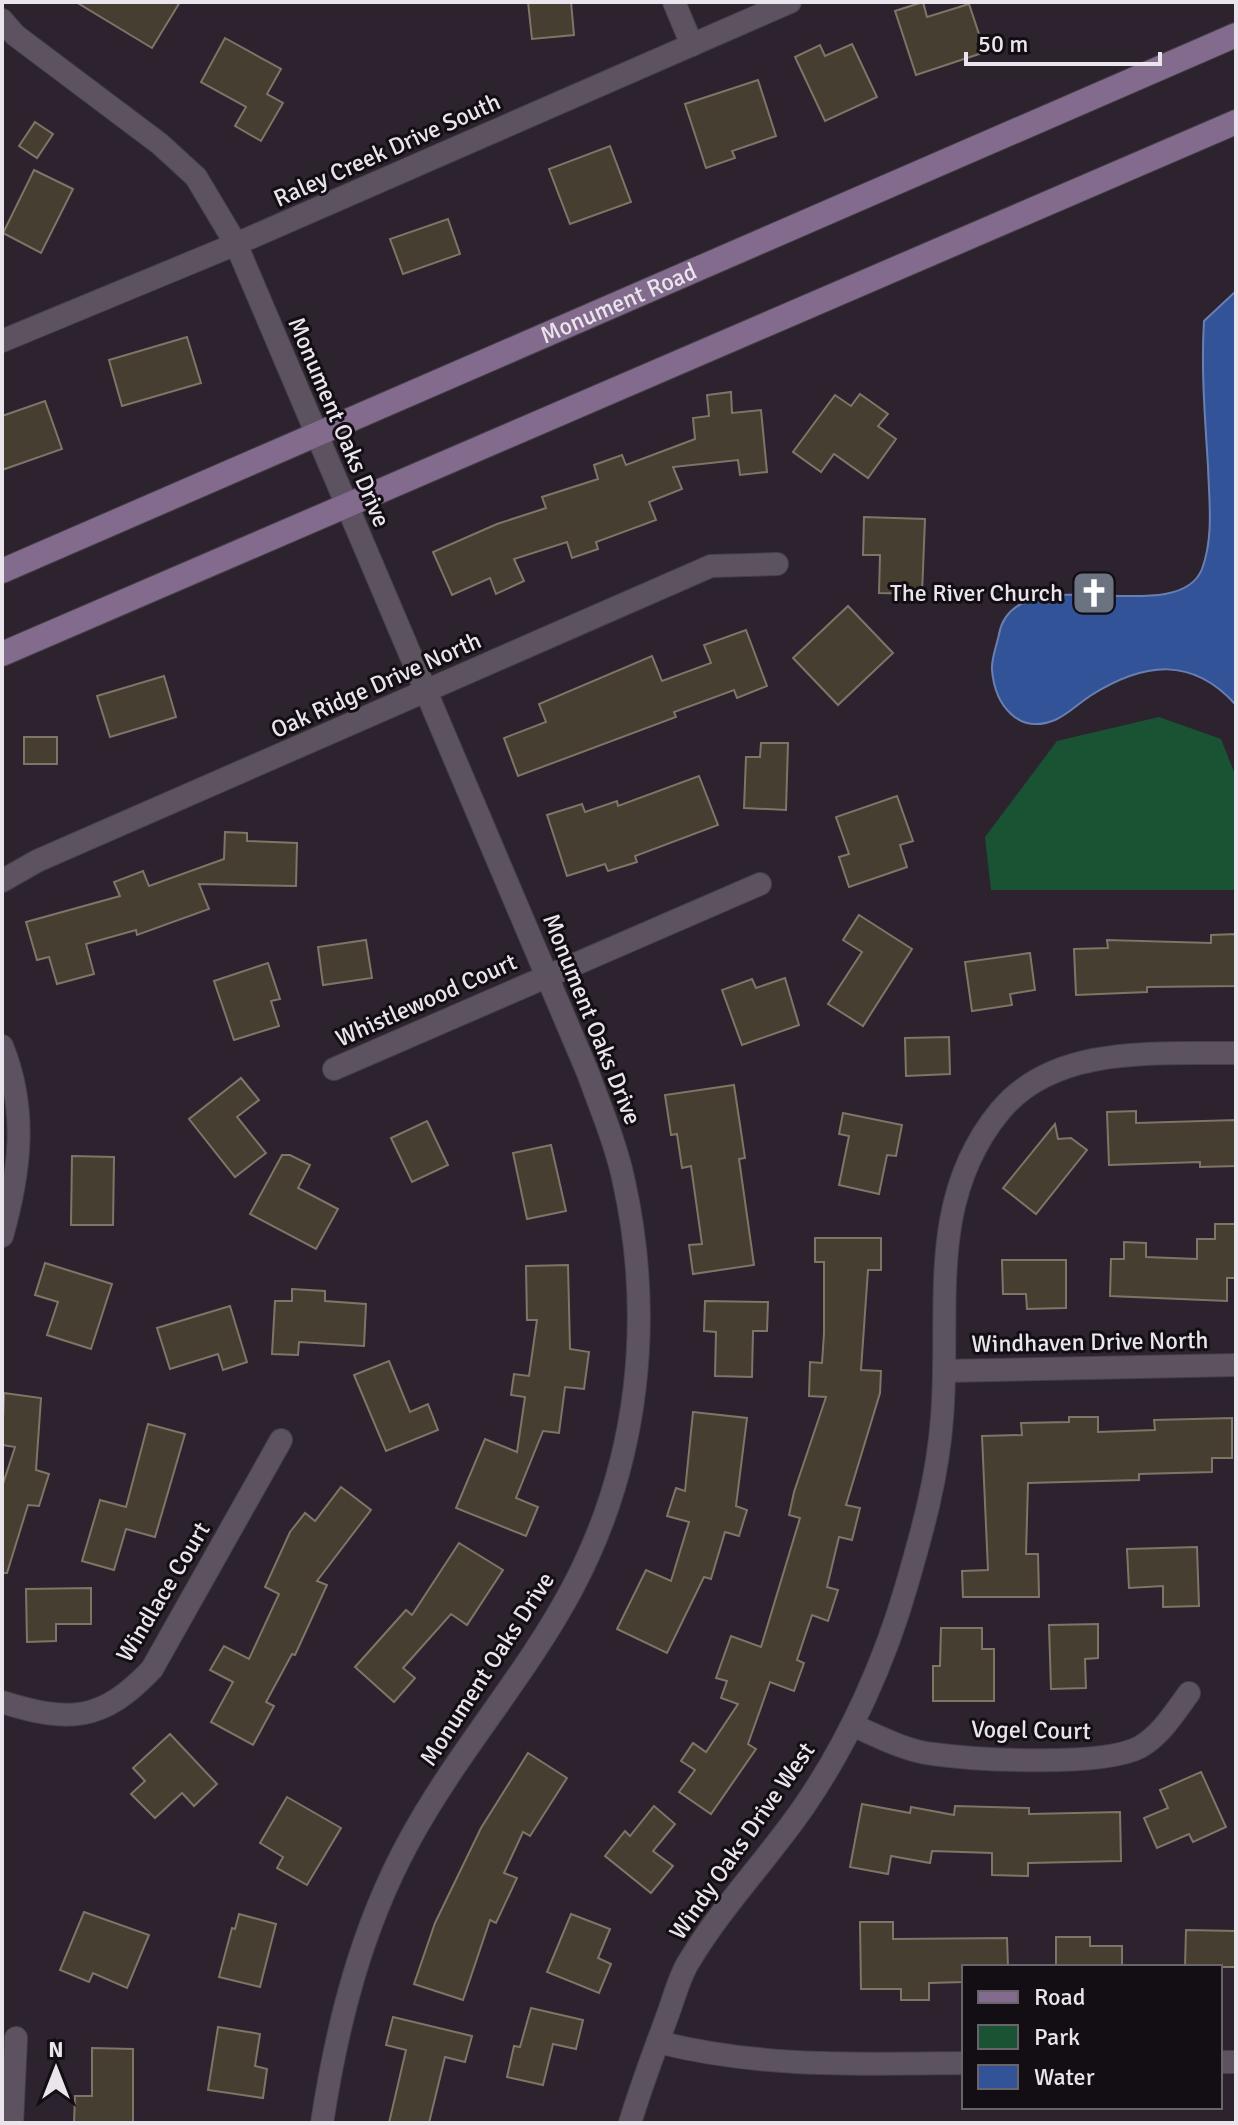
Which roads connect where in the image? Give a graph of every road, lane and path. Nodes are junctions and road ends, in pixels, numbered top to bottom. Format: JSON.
{"nodes":[{"id":1,"x":674,"y":2,"type":"edge"},
{"id":2,"x":790,"y":2,"type":"edge"},
{"id":3,"x":2,"y":20,"type":"edge"},
{"id":4,"x":1236,"y":35,"type":"edge"},
{"id":5,"x":692,"y":45,"type":"junction"},
{"id":6,"x":1236,"y":122,"type":"edge"},
{"id":7,"x":236,"y":244,"type":"junction"},
{"id":8,"x":2,"y":341,"type":"edge"},
{"id":9,"x":315,"y":434,"type":"junction"},
{"id":10,"x":346,"y":507,"type":"junction"},
{"id":11,"x":777,"y":564,"type":"dead end"},
{"id":12,"x":2,"y":571,"type":"edge"},
{"id":13,"x":2,"y":654,"type":"edge"},
{"id":14,"x":426,"y":692,"type":"junction"},
{"id":15,"x":2,"y":881,"type":"edge"},
{"id":16,"x":760,"y":884,"type":"dead end"},
{"id":17,"x":547,"y":975,"type":"junction"},
{"id":18,"x":2,"y":1046,"type":"edge"},
{"id":19,"x":1236,"y":1053,"type":"edge"},
{"id":20,"x":334,"y":1069,"type":"dead end"},
{"id":21,"x":2,"y":1236,"type":"edge"},
{"id":22,"x":1236,"y":1365,"type":"edge"},
{"id":23,"x":944,"y":1371,"type":"junction"},
{"id":24,"x":281,"y":1440,"type":"dead end"},
{"id":25,"x":1189,"y":1693,"type":"dead end"},
{"id":26,"x":2,"y":1702,"type":"edge"},
{"id":27,"x":852,"y":1725,"type":"junction"},
{"id":28,"x":16,"y":2038,"type":"dead end"},
{"id":29,"x":658,"y":2042,"type":"junction"},
{"id":30,"x":962,"y":2063,"type":"edge"},
{"id":31,"x":12,"y":2123,"type":"edge"},
{"id":32,"x":322,"y":2123,"type":"edge"},
{"id":33,"x":630,"y":2123,"type":"edge"}],
"edges":[{"from":1,"to":5,"type":"street"},
{"from":2,"to":5,"type":"street","name":"Raley Creek Drive South"},
{"from":3,"to":7,"type":"street","name":"Monument Oaks Drive"},
{"from":4,"to":9,"type":"main road","name":"Monument Road"},
{"from":5,"to":7,"type":"street","name":"Raley Creek Drive South"},
{"from":6,"to":10,"type":"main road"},
{"from":7,"to":8,"type":"street","name":"Raley Creek Drive South"},
{"from":7,"to":9,"type":"street","name":"Monument Oaks Drive"},
{"from":9,"to":10,"type":"street","name":"Monument Oaks Drive"},
{"from":9,"to":12,"type":"main road","name":"Monument Road"},
{"from":10,"to":13,"type":"main road"},
{"from":10,"to":14,"type":"street","name":"Monument Oaks Drive"},
{"from":11,"to":14,"type":"street","name":"Oak Ridge Drive North"},
{"from":14,"to":15,"type":"street","name":"Oak Ridge Drive North"},
{"from":14,"to":17,"type":"street","name":"Monument Oaks Drive"},
{"from":16,"to":17,"type":"street","name":"Whistlewood Court"},
{"from":17,"to":20,"type":"street","name":"Whistlewood Court"},
{"from":17,"to":32,"type":"street","name":"Monument Oaks Drive"},
{"from":18,"to":21,"type":"street"},
{"from":19,"to":23,"type":"street","name":"Windy Oaks Drive West"},
{"from":22,"to":23,"type":"street","name":"Windhaven Drive North"},
{"from":23,"to":27,"type":"street","name":"Windy Oaks Drive West"},
{"from":24,"to":26,"type":"street","name":"Windlace Court"},
{"from":25,"to":27,"type":"street","name":"Vogel Court"},
{"from":27,"to":29,"type":"street","name":"Windy Oaks Drive West"},
{"from":28,"to":31,"type":"street"},
{"from":29,"to":30,"type":"street"},
{"from":29,"to":33,"type":"street","name":"Windy Oaks Drive West"}]}
